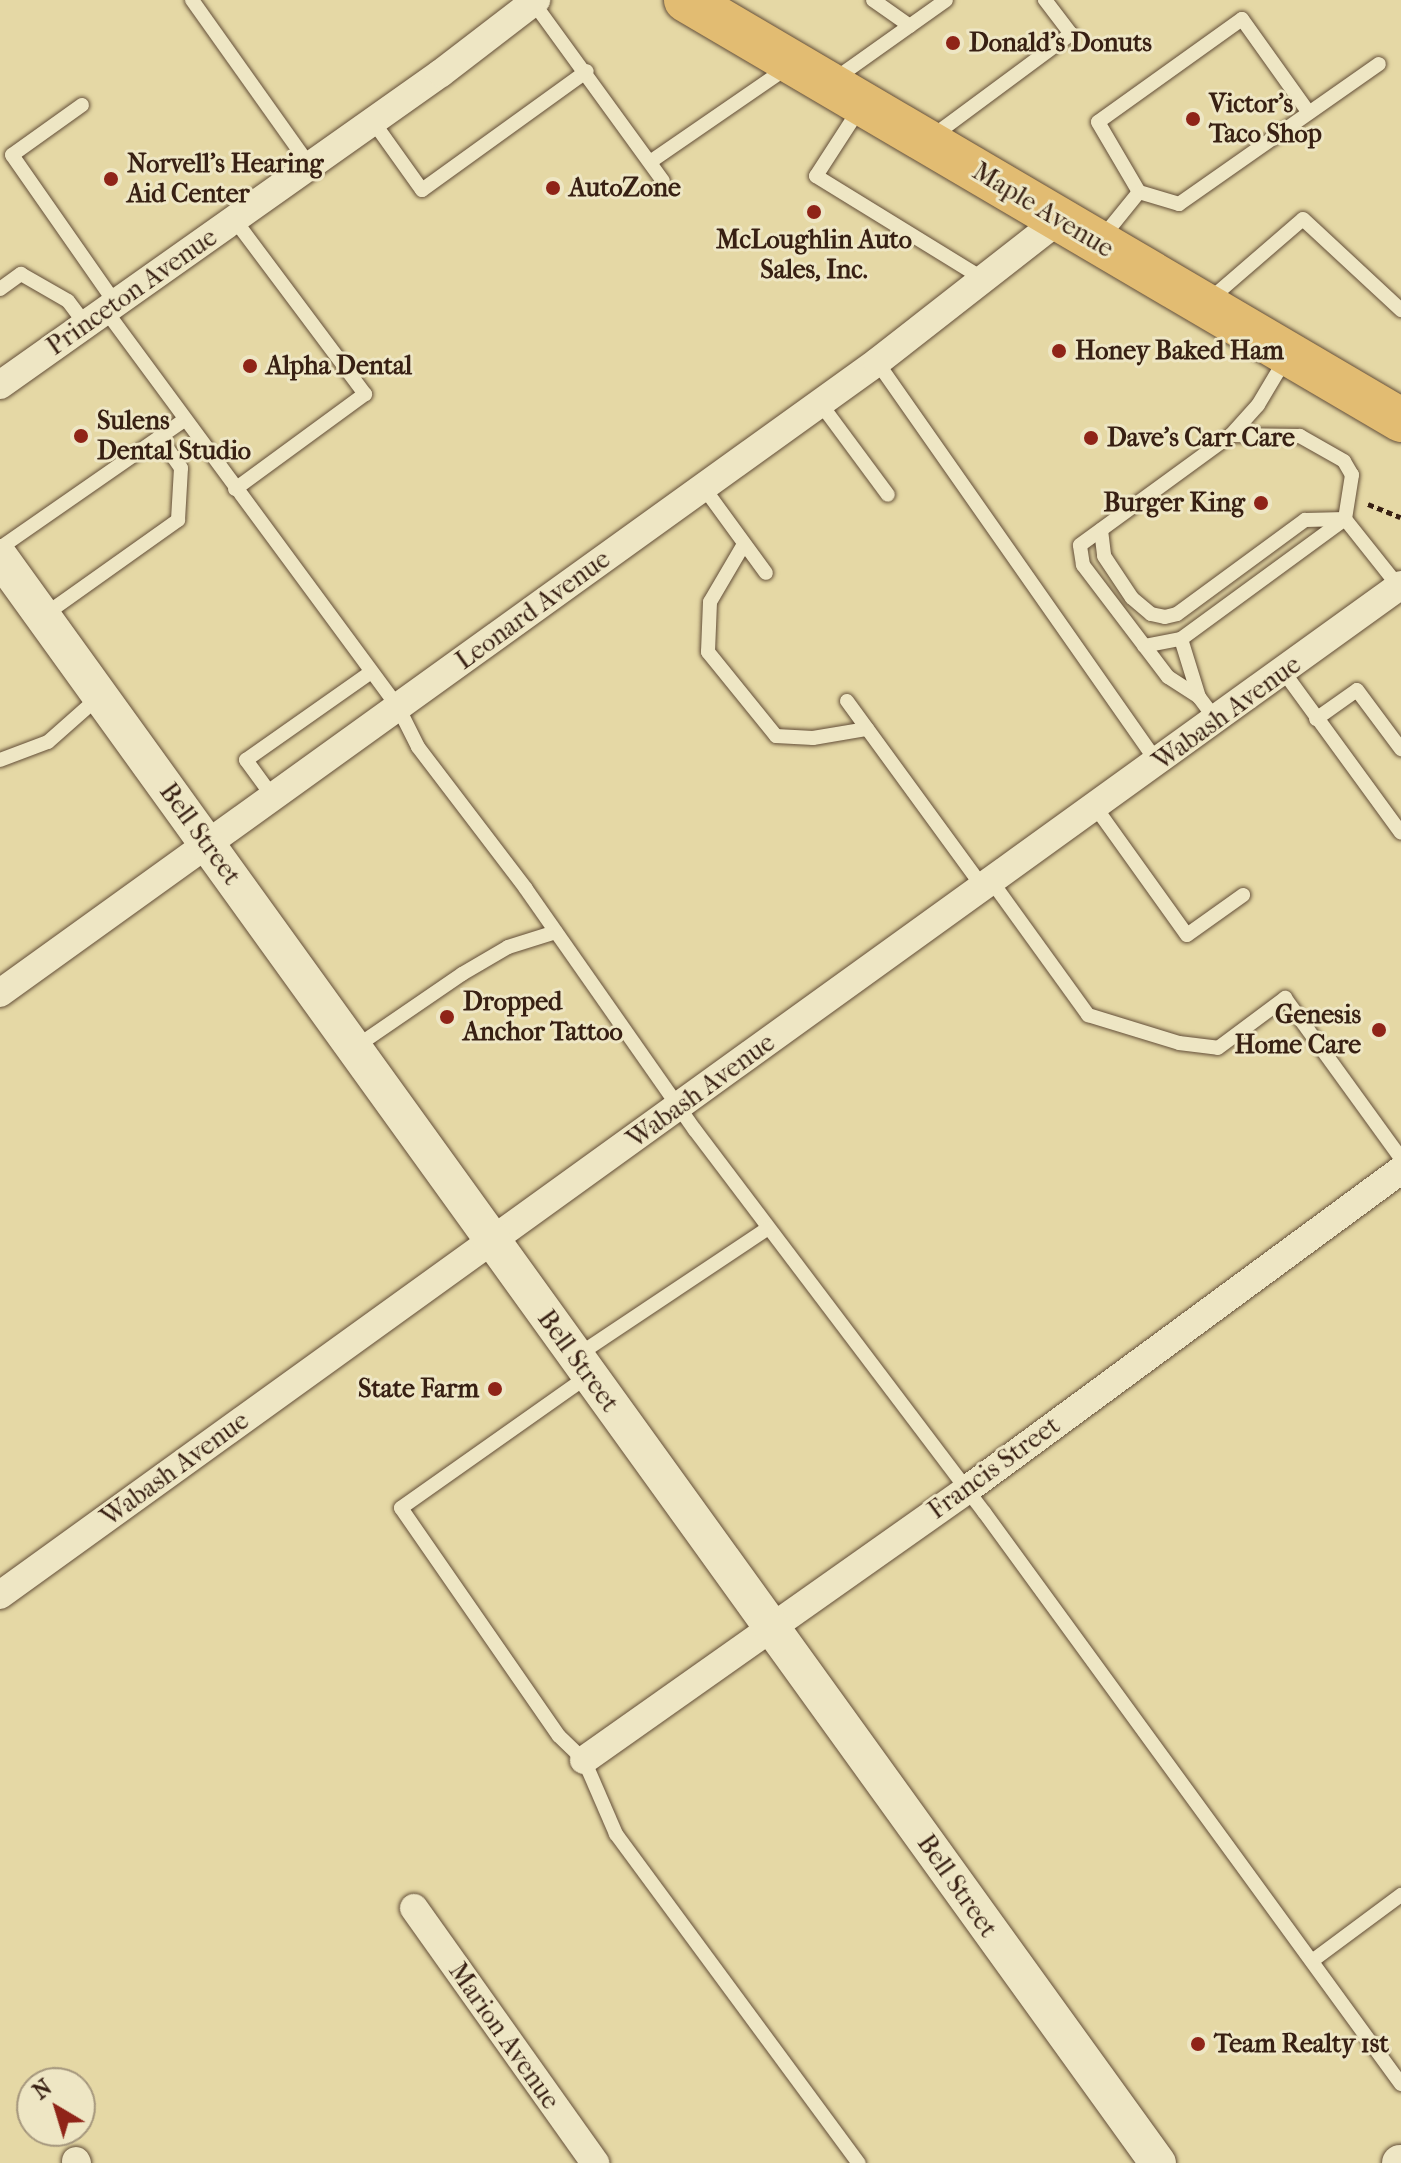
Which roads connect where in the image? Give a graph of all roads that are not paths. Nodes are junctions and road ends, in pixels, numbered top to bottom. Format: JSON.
{"nodes":[{"id":1,"x":192,"y":0,"type":"edge"},
{"id":2,"x":686,"y":0,"type":"edge"},
{"id":3,"x":873,"y":0,"type":"edge"},
{"id":4,"x":946,"y":0,"type":"edge"},
{"id":5,"x":1045,"y":0,"type":"edge"},
{"id":6,"x":534,"y":1,"type":"edge"},
{"id":7,"x":910,"y":26,"type":"junction"},
{"id":8,"x":1379,"y":64,"type":"dead end"},
{"id":9,"x":587,"y":71,"type":"junction"},
{"id":10,"x":828,"y":84,"type":"junction"},
{"id":11,"x":82,"y":105,"type":"dead end"},
{"id":12,"x":1309,"y":113,"type":"junction"},
{"id":13,"x":372,"y":120,"type":"junction"},
{"id":14,"x":926,"y":141,"type":"junction"},
{"id":15,"x":650,"y":162,"type":"junction"},
{"id":16,"x":310,"y":166,"type":"junction"},
{"id":17,"x":663,"y":181,"type":"dead end"},
{"id":18,"x":1139,"y":192,"type":"junction"},
{"id":19,"x":234,"y":219,"type":"junction"},
{"id":20,"x":1060,"y":219,"type":"junction"},
{"id":21,"x":1098,"y":242,"type":"junction"},
{"id":22,"x":985,"y":280,"type":"junction"},
{"id":23,"x":0,"y":289,"type":"edge"},
{"id":24,"x":1203,"y":305,"type":"junction"},
{"id":25,"x":1401,"y":310,"type":"edge"},
{"id":26,"x":103,"y":313,"type":"junction"},
{"id":27,"x":1288,"y":355,"type":"junction"},
{"id":28,"x":877,"y":362,"type":"junction"},
{"id":29,"x":0,"y":385,"type":"edge"},
{"id":30,"x":820,"y":403,"type":"junction"},
{"id":31,"x":184,"y":420,"type":"junction"},
{"id":32,"x":1401,"y":420,"type":"edge"},
{"id":33,"x":1231,"y":435,"type":"junction"},
{"id":34,"x":159,"y":437,"type":"junction"},
{"id":35,"x":704,"y":488,"type":"junction"},
{"id":36,"x":235,"y":489,"type":"junction"},
{"id":37,"x":888,"y":495,"type":"dead end"},
{"id":38,"x":1345,"y":519,"type":"junction"},
{"id":39,"x":1101,"y":530,"type":"junction"},
{"id":40,"x":744,"y":544,"type":"junction"},
{"id":41,"x":0,"y":556,"type":"edge"},
{"id":42,"x":766,"y":573,"type":"dead end"},
{"id":43,"x":1400,"y":586,"type":"edge"},
{"id":44,"x":43,"y":616,"type":"junction"},
{"id":45,"x":1181,"y":639,"type":"junction"},
{"id":46,"x":1144,"y":646,"type":"junction"},
{"id":47,"x":1283,"y":671,"type":"junction"},
{"id":48,"x":371,"y":672,"type":"junction"},
{"id":49,"x":100,"y":695,"type":"junction"},
{"id":50,"x":1199,"y":697,"type":"junction"},
{"id":51,"x":847,"y":701,"type":"dead end"},
{"id":52,"x":398,"y":707,"type":"junction"},
{"id":53,"x":1316,"y":719,"type":"junction"},
{"id":54,"x":1217,"y":721,"type":"junction"},
{"id":55,"x":867,"y":729,"type":"junction"},
{"id":56,"x":1401,"y":749,"type":"edge"},
{"id":57,"x":0,"y":760,"type":"edge"},
{"id":58,"x":1158,"y":763,"type":"junction"},
{"id":59,"x":273,"y":797,"type":"junction"},
{"id":60,"x":1096,"y":808,"type":"junction"},
{"id":61,"x":1401,"y":833,"type":"edge"},
{"id":62,"x":208,"y":844,"type":"junction"},
{"id":63,"x":985,"y":882,"type":"junction"},
{"id":64,"x":1243,"y":895,"type":"dead end"},
{"id":65,"x":556,"y":932,"type":"junction"},
{"id":66,"x":0,"y":993,"type":"edge"},
{"id":67,"x":354,"y":1049,"type":"junction"},
{"id":68,"x":679,"y":1106,"type":"junction"},
{"id":69,"x":1401,"y":1158,"type":"edge"},
{"id":70,"x":1401,"y":1170,"type":"edge"},
{"id":71,"x":767,"y":1229,"type":"junction"},
{"id":72,"x":493,"y":1242,"type":"junction"},
{"id":73,"x":582,"y":1366,"type":"junction"},
{"id":74,"x":965,"y":1491,"type":"junction"},
{"id":75,"x":0,"y":1595,"type":"edge"},
{"id":76,"x":769,"y":1627,"type":"junction"},
{"id":77,"x":584,"y":1760,"type":"junction"},
{"id":78,"x":1401,"y":1895,"type":"edge"},
{"id":79,"x":414,"y":1908,"type":"dead end"},
{"id":80,"x":1312,"y":1961,"type":"junction"},
{"id":81,"x":1401,"y":2084,"type":"edge"},
{"id":82,"x":595,"y":2163,"type":"edge"},
{"id":83,"x":859,"y":2163,"type":"edge"},
{"id":84,"x":1158,"y":2163,"type":"edge"}],
"edges":[{"from":1,"to":16,"type":"lane"},
{"from":2,"to":10,"type":"main road","name":"Maple Avenue"},
{"from":3,"to":7,"type":"lane"},
{"from":4,"to":7,"type":"lane"},
{"from":5,"to":14,"type":"lane"},
{"from":6,"to":9,"type":"lane"},
{"from":6,"to":13,"type":"street","name":"Princeton Avenue"},
{"from":7,"to":10,"type":"lane"},
{"from":8,"to":12,"type":"lane"},
{"from":9,"to":13,"type":"lane"},
{"from":9,"to":15,"type":"lane"},
{"from":10,"to":14,"type":"main road","name":"Maple Avenue"},
{"from":10,"to":15,"type":"lane"},
{"from":10,"to":22,"type":"lane"},
{"from":11,"to":26,"type":"lane"},
{"from":12,"to":18,"type":"lane"},
{"from":12,"to":18,"type":"lane"},
{"from":13,"to":16,"type":"street","name":"Princeton Avenue"},
{"from":14,"to":20,"type":"main road","name":"Maple Avenue"},
{"from":15,"to":17,"type":"lane"},
{"from":16,"to":19,"type":"street","name":"Princeton Avenue"},
{"from":18,"to":21,"type":"lane"},
{"from":19,"to":26,"type":"street","name":"Princeton Avenue"},
{"from":19,"to":36,"type":"lane"},
{"from":20,"to":21,"type":"main road","name":"Maple Avenue"},
{"from":20,"to":22,"type":"street","name":"Leonard Avenue"},
{"from":21,"to":24,"type":"main road","name":"Maple Avenue"},
{"from":22,"to":28,"type":"street","name":"Leonard Avenue"},
{"from":23,"to":26,"type":"lane"},
{"from":24,"to":25,"type":"lane"},
{"from":24,"to":27,"type":"main road","name":"Maple Avenue"},
{"from":26,"to":29,"type":"street","name":"Princeton Avenue"},
{"from":26,"to":31,"type":"lane"},
{"from":27,"to":32,"type":"main road","name":"Maple Avenue"},
{"from":27,"to":33,"type":"lane"},
{"from":28,"to":30,"type":"street","name":"Leonard Avenue"},
{"from":28,"to":58,"type":"lane"},
{"from":30,"to":35,"type":"street","name":"Leonard Avenue"},
{"from":30,"to":37,"type":"lane"},
{"from":31,"to":34,"type":"lane"},
{"from":31,"to":36,"type":"lane"},
{"from":33,"to":38,"type":"lane"},
{"from":33,"to":39,"type":"lane"},
{"from":34,"to":41,"type":"lane"},
{"from":34,"to":44,"type":"lane"},
{"from":35,"to":40,"type":"lane"},
{"from":35,"to":52,"type":"street","name":"Leonard Avenue"},
{"from":36,"to":48,"type":"lane"},
{"from":38,"to":39,"type":"lane"},
{"from":38,"to":43,"type":"lane"},
{"from":38,"to":45,"type":"lane"},
{"from":39,"to":46,"type":"lane"},
{"from":40,"to":42,"type":"lane"},
{"from":40,"to":55,"type":"lane"},
{"from":41,"to":44,"type":"street","name":"Bell Street"},
{"from":43,"to":47,"type":"street","name":"Wabash Avenue"},
{"from":44,"to":49,"type":"street","name":"Bell Street"},
{"from":45,"to":46,"type":"lane"},
{"from":45,"to":50,"type":"lane"},
{"from":46,"to":50,"type":"lane"},
{"from":47,"to":53,"type":"lane"},
{"from":47,"to":54,"type":"street","name":"Wabash Avenue"},
{"from":48,"to":52,"type":"lane"},
{"from":48,"to":59,"type":"lane"},
{"from":49,"to":57,"type":"lane"},
{"from":49,"to":62,"type":"street","name":"Bell Street"},
{"from":50,"to":54,"type":"lane"},
{"from":51,"to":55,"type":"lane"},
{"from":52,"to":59,"type":"street","name":"Leonard Avenue"},
{"from":52,"to":65,"type":"lane"},
{"from":53,"to":56,"type":"lane"},
{"from":53,"to":61,"type":"lane"},
{"from":54,"to":58,"type":"street","name":"Wabash Avenue"},
{"from":55,"to":63,"type":"lane"},
{"from":58,"to":60,"type":"street","name":"Wabash Avenue"},
{"from":59,"to":62,"type":"street","name":"Leonard Avenue"},
{"from":60,"to":63,"type":"street","name":"Wabash Avenue"},
{"from":60,"to":64,"type":"lane"},
{"from":62,"to":66,"type":"street","name":"Leonard Avenue"},
{"from":62,"to":67,"type":"street","name":"Bell Street"},
{"from":63,"to":68,"type":"street","name":"Wabash Avenue"},
{"from":63,"to":69,"type":"lane"},
{"from":65,"to":67,"type":"lane"},
{"from":65,"to":68,"type":"lane"},
{"from":67,"to":72,"type":"street","name":"Bell Street"},
{"from":68,"to":71,"type":"lane"},
{"from":68,"to":72,"type":"street","name":"Wabash Avenue"},
{"from":70,"to":74,"type":"street","name":"Francis Street"},
{"from":71,"to":73,"type":"lane"},
{"from":71,"to":74,"type":"lane"},
{"from":72,"to":73,"type":"street","name":"Bell Street"},
{"from":72,"to":75,"type":"street","name":"Wabash Avenue"},
{"from":73,"to":76,"type":"street","name":"Bell Street"},
{"from":73,"to":77,"type":"lane"},
{"from":74,"to":76,"type":"street","name":"Francis Street"},
{"from":74,"to":80,"type":"lane"},
{"from":76,"to":77,"type":"street","name":"Francis Street"},
{"from":76,"to":84,"type":"street","name":"Bell Street"},
{"from":77,"to":83,"type":"lane"},
{"from":78,"to":80,"type":"lane"},
{"from":79,"to":82,"type":"street","name":"Marion Avenue"},
{"from":80,"to":81,"type":"lane"}]}
